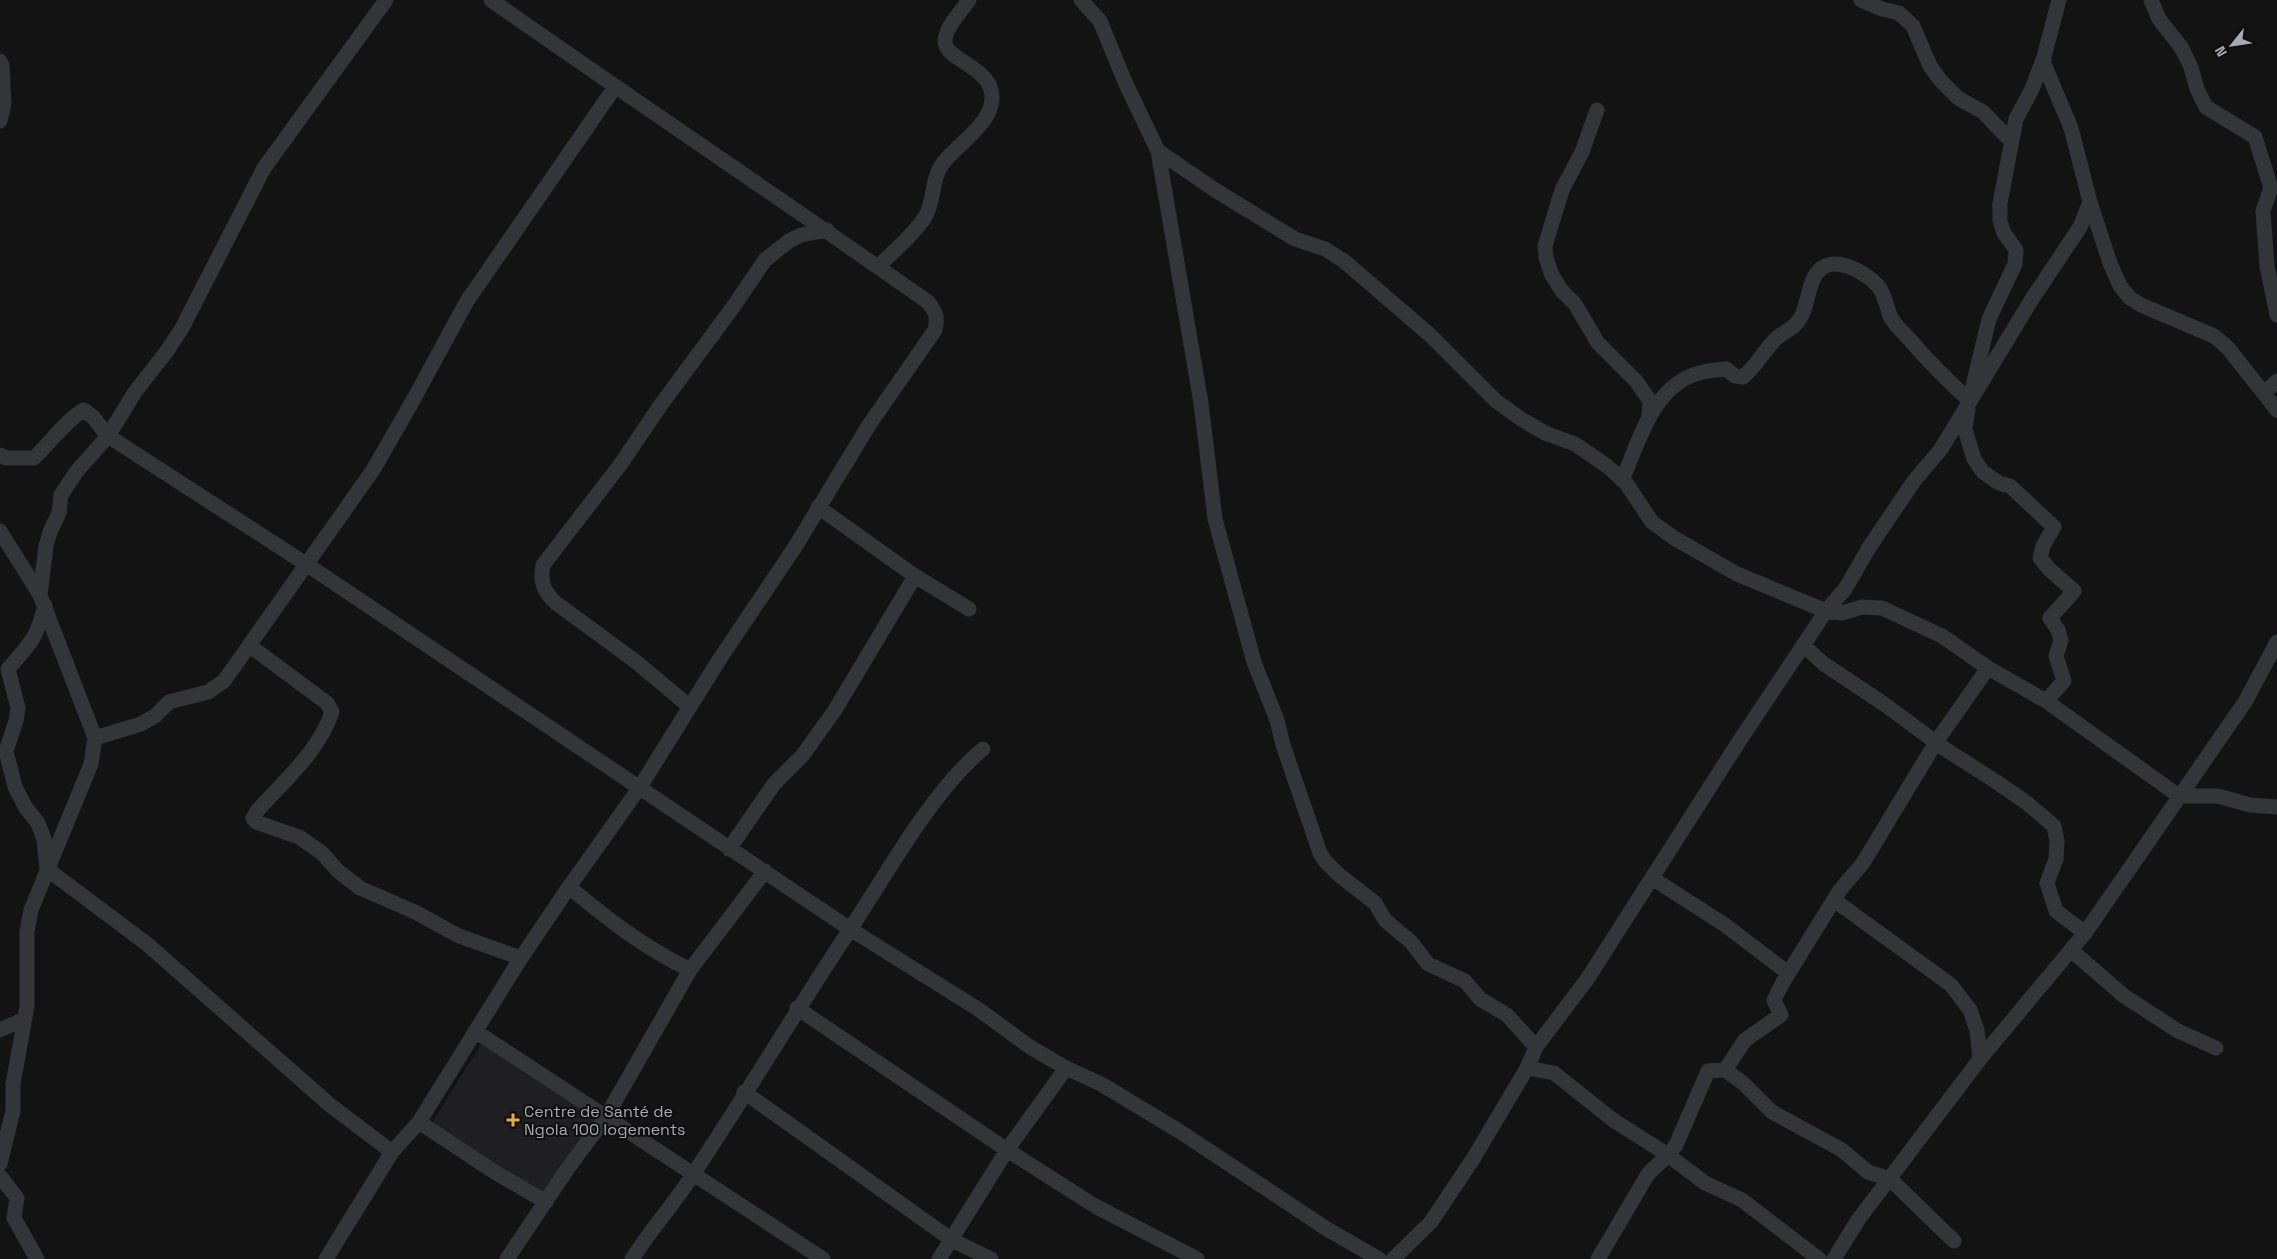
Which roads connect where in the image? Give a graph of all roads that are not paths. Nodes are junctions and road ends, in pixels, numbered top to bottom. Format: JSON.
{"nodes":[{"id":1,"x":386,"y":0,"type":"edge"},
{"id":2,"x":491,"y":0,"type":"edge"},
{"id":3,"x":969,"y":0,"type":"edge"},
{"id":4,"x":1081,"y":0,"type":"edge"},
{"id":5,"x":1861,"y":0,"type":"edge"},
{"id":6,"x":2059,"y":0,"type":"edge"},
{"id":7,"x":2151,"y":0,"type":"edge"},
{"id":8,"x":2044,"y":57,"type":"junction"},
{"id":9,"x":0,"y":61,"type":"edge"},
{"id":10,"x":615,"y":87,"type":"junction"},
{"id":11,"x":1597,"y":110,"type":"dead end"},
{"id":12,"x":0,"y":121,"type":"edge"},
{"id":13,"x":2011,"y":141,"type":"junction"},
{"id":14,"x":1158,"y":151,"type":"junction"},
{"id":15,"x":2090,"y":202,"type":"junction"},
{"id":16,"x":827,"y":230,"type":"junction"},
{"id":17,"x":878,"y":266,"type":"junction"},
{"id":18,"x":2277,"y":315,"type":"edge"},
{"id":19,"x":2277,"y":381,"type":"edge"},
{"id":20,"x":2264,"y":392,"type":"junction"},
{"id":21,"x":1970,"y":401,"type":"junction"},
{"id":22,"x":2277,"y":410,"type":"edge"},
{"id":23,"x":1649,"y":417,"type":"junction"},
{"id":24,"x":108,"y":436,"type":"junction"},
{"id":25,"x":0,"y":456,"type":"edge"},
{"id":26,"x":1622,"y":480,"type":"junction"},
{"id":27,"x":818,"y":507,"type":"junction"},
{"id":28,"x":0,"y":531,"type":"edge"},
{"id":29,"x":306,"y":564,"type":"junction"},
{"id":30,"x":915,"y":576,"type":"junction"},
{"id":31,"x":42,"y":600,"type":"junction"},
{"id":32,"x":969,"y":609,"type":"dead end"},
{"id":33,"x":1826,"y":611,"type":"junction"},
{"id":34,"x":2277,"y":642,"type":"edge"},
{"id":35,"x":1803,"y":645,"type":"junction"},
{"id":36,"x":250,"y":646,"type":"junction"},
{"id":37,"x":1988,"y":668,"type":"junction"},
{"id":38,"x":2046,"y":702,"type":"junction"},
{"id":39,"x":690,"y":707,"type":"junction"},
{"id":40,"x":95,"y":738,"type":"junction"},
{"id":41,"x":1936,"y":742,"type":"junction"},
{"id":42,"x":4,"y":743,"type":"edge"},
{"id":43,"x":983,"y":749,"type":"dead end"},
{"id":44,"x":640,"y":788,"type":"junction"},
{"id":45,"x":2179,"y":796,"type":"junction"},
{"id":46,"x":2277,"y":806,"type":"edge"},
{"id":47,"x":730,"y":848,"type":"junction"},
{"id":48,"x":47,"y":869,"type":"junction"},
{"id":49,"x":765,"y":871,"type":"junction"},
{"id":50,"x":1652,"y":878,"type":"junction"},
{"id":51,"x":569,"y":887,"type":"junction"},
{"id":52,"x":1834,"y":900,"type":"junction"},
{"id":53,"x":850,"y":929,"type":"junction"},
{"id":54,"x":2085,"y":932,"type":"junction"},
{"id":55,"x":2071,"y":950,"type":"junction"},
{"id":56,"x":521,"y":958,"type":"junction"},
{"id":57,"x":690,"y":970,"type":"junction"},
{"id":58,"x":1788,"y":974,"type":"junction"},
{"id":59,"x":797,"y":1008,"type":"junction"},
{"id":60,"x":25,"y":1019,"type":"junction"},
{"id":61,"x":0,"y":1030,"type":"edge"},
{"id":62,"x":475,"y":1031,"type":"junction"},
{"id":63,"x":1536,"y":1047,"type":"junction"},
{"id":64,"x":2216,"y":1048,"type":"dead end"},
{"id":65,"x":1980,"y":1060,"type":"junction"},
{"id":66,"x":1066,"y":1068,"type":"junction"},
{"id":67,"x":1527,"y":1068,"type":"junction"},
{"id":68,"x":1725,"y":1070,"type":"junction"},
{"id":69,"x":744,"y":1092,"type":"junction"},
{"id":70,"x":606,"y":1117,"type":"junction"},
{"id":71,"x":419,"y":1122,"type":"junction"},
{"id":72,"x":1007,"y":1150,"type":"junction"},
{"id":73,"x":392,"y":1152,"type":"junction"},
{"id":74,"x":1668,"y":1156,"type":"junction"},
{"id":75,"x":0,"y":1164,"type":"edge"},
{"id":76,"x":694,"y":1174,"type":"junction"},
{"id":77,"x":0,"y":1176,"type":"edge"},
{"id":78,"x":1890,"y":1179,"type":"junction"},
{"id":79,"x":546,"y":1202,"type":"junction"},
{"id":80,"x":952,"y":1240,"type":"junction"},
{"id":81,"x":1954,"y":1241,"type":"dead end"},
{"id":82,"x":37,"y":1259,"type":"edge"},
{"id":83,"x":326,"y":1259,"type":"edge"},
{"id":84,"x":507,"y":1259,"type":"edge"},
{"id":85,"x":632,"y":1259,"type":"edge"},
{"id":86,"x":823,"y":1259,"type":"edge"},
{"id":87,"x":939,"y":1259,"type":"edge"},
{"id":88,"x":991,"y":1259,"type":"edge"},
{"id":89,"x":1197,"y":1259,"type":"edge"},
{"id":90,"x":1379,"y":1259,"type":"edge"},
{"id":91,"x":1393,"y":1259,"type":"edge"},
{"id":92,"x":1598,"y":1259,"type":"edge"},
{"id":93,"x":1819,"y":1259,"type":"edge"},
{"id":94,"x":1834,"y":1259,"type":"edge"}],
"edges":[{"from":1,"to":24,"type":"street"},
{"from":2,"to":10,"type":"street"},
{"from":3,"to":17,"type":"street"},
{"from":4,"to":14,"type":"street"},
{"from":5,"to":13,"type":"street"},
{"from":6,"to":8,"type":"street"},
{"from":7,"to":18,"type":"street"},
{"from":8,"to":13,"type":"street"},
{"from":8,"to":15,"type":"street"},
{"from":9,"to":12,"type":"street"},
{"from":10,"to":16,"type":"street"},
{"from":10,"to":29,"type":"street"},
{"from":11,"to":23,"type":"street"},
{"from":13,"to":21,"type":"street"},
{"from":14,"to":26,"type":"street"},
{"from":14,"to":63,"type":"street"},
{"from":15,"to":20,"type":"street"},
{"from":15,"to":21,"type":"street"},
{"from":16,"to":17,"type":"street"},
{"from":16,"to":39,"type":"street"},
{"from":17,"to":27,"type":"street"},
{"from":19,"to":20,"type":"street"},
{"from":20,"to":22,"type":"street"},
{"from":21,"to":23,"type":"street"},
{"from":21,"to":33,"type":"street"},
{"from":21,"to":38,"type":"street"},
{"from":23,"to":26,"type":"street"},
{"from":24,"to":25,"type":"street"},
{"from":24,"to":29,"type":"street"},
{"from":24,"to":31,"type":"street"},
{"from":26,"to":33,"type":"street"},
{"from":27,"to":30,"type":"street"},
{"from":27,"to":39,"type":"street"},
{"from":28,"to":31,"type":"street"},
{"from":29,"to":36,"type":"street"},
{"from":29,"to":44,"type":"street"},
{"from":30,"to":32,"type":"street"},
{"from":30,"to":47,"type":"street"},
{"from":31,"to":40,"type":"street"},
{"from":31,"to":42,"type":"street"},
{"from":33,"to":35,"type":"street"},
{"from":33,"to":37,"type":"street"},
{"from":34,"to":45,"type":"street"},
{"from":35,"to":41,"type":"street"},
{"from":35,"to":50,"type":"street"},
{"from":36,"to":40,"type":"street"},
{"from":36,"to":56,"type":"street"},
{"from":37,"to":38,"type":"street"},
{"from":37,"to":41,"type":"street"},
{"from":38,"to":45,"type":"street"},
{"from":39,"to":44,"type":"street"},
{"from":40,"to":48,"type":"street"},
{"from":41,"to":52,"type":"street"},
{"from":41,"to":54,"type":"street"},
{"from":42,"to":48,"type":"street"},
{"from":43,"to":53,"type":"street"},
{"from":44,"to":47,"type":"street"},
{"from":44,"to":51,"type":"street"},
{"from":45,"to":46,"type":"street"},
{"from":45,"to":54,"type":"street"},
{"from":47,"to":49,"type":"street"},
{"from":48,"to":60,"type":"street"},
{"from":48,"to":73,"type":"street"},
{"from":49,"to":53,"type":"street"},
{"from":49,"to":57,"type":"street"},
{"from":50,"to":58,"type":"street"},
{"from":50,"to":63,"type":"street"},
{"from":51,"to":56,"type":"street"},
{"from":51,"to":57,"type":"street"},
{"from":52,"to":58,"type":"street"},
{"from":52,"to":65,"type":"street"},
{"from":53,"to":59,"type":"street"},
{"from":53,"to":66,"type":"street"},
{"from":54,"to":55,"type":"street"},
{"from":55,"to":64,"type":"street"},
{"from":55,"to":65,"type":"street"},
{"from":56,"to":62,"type":"street"},
{"from":57,"to":70,"type":"street"},
{"from":58,"to":68,"type":"street"},
{"from":59,"to":69,"type":"street"},
{"from":59,"to":72,"type":"street"},
{"from":60,"to":61,"type":"street"},
{"from":60,"to":75,"type":"street"},
{"from":62,"to":70,"type":"street"},
{"from":62,"to":71,"type":"street"},
{"from":63,"to":67,"type":"street"},
{"from":65,"to":78,"type":"street"},
{"from":66,"to":72,"type":"street"},
{"from":66,"to":90,"type":"street"},
{"from":67,"to":74,"type":"street"},
{"from":67,"to":91,"type":"street"},
{"from":68,"to":74,"type":"street"},
{"from":68,"to":78,"type":"street"},
{"from":69,"to":76,"type":"street"},
{"from":69,"to":80,"type":"street"},
{"from":70,"to":76,"type":"street"},
{"from":70,"to":79,"type":"street"},
{"from":71,"to":73,"type":"street"},
{"from":71,"to":79,"type":"street"},
{"from":72,"to":80,"type":"street"},
{"from":72,"to":89,"type":"street"},
{"from":73,"to":83,"type":"street"},
{"from":74,"to":92,"type":"street"},
{"from":74,"to":93,"type":"street"},
{"from":76,"to":85,"type":"street"},
{"from":76,"to":86,"type":"street"},
{"from":77,"to":82,"type":"street"},
{"from":78,"to":81,"type":"street"},
{"from":78,"to":94,"type":"street"},
{"from":79,"to":84,"type":"street"},
{"from":80,"to":87,"type":"street"},
{"from":80,"to":88,"type":"street"}]}
